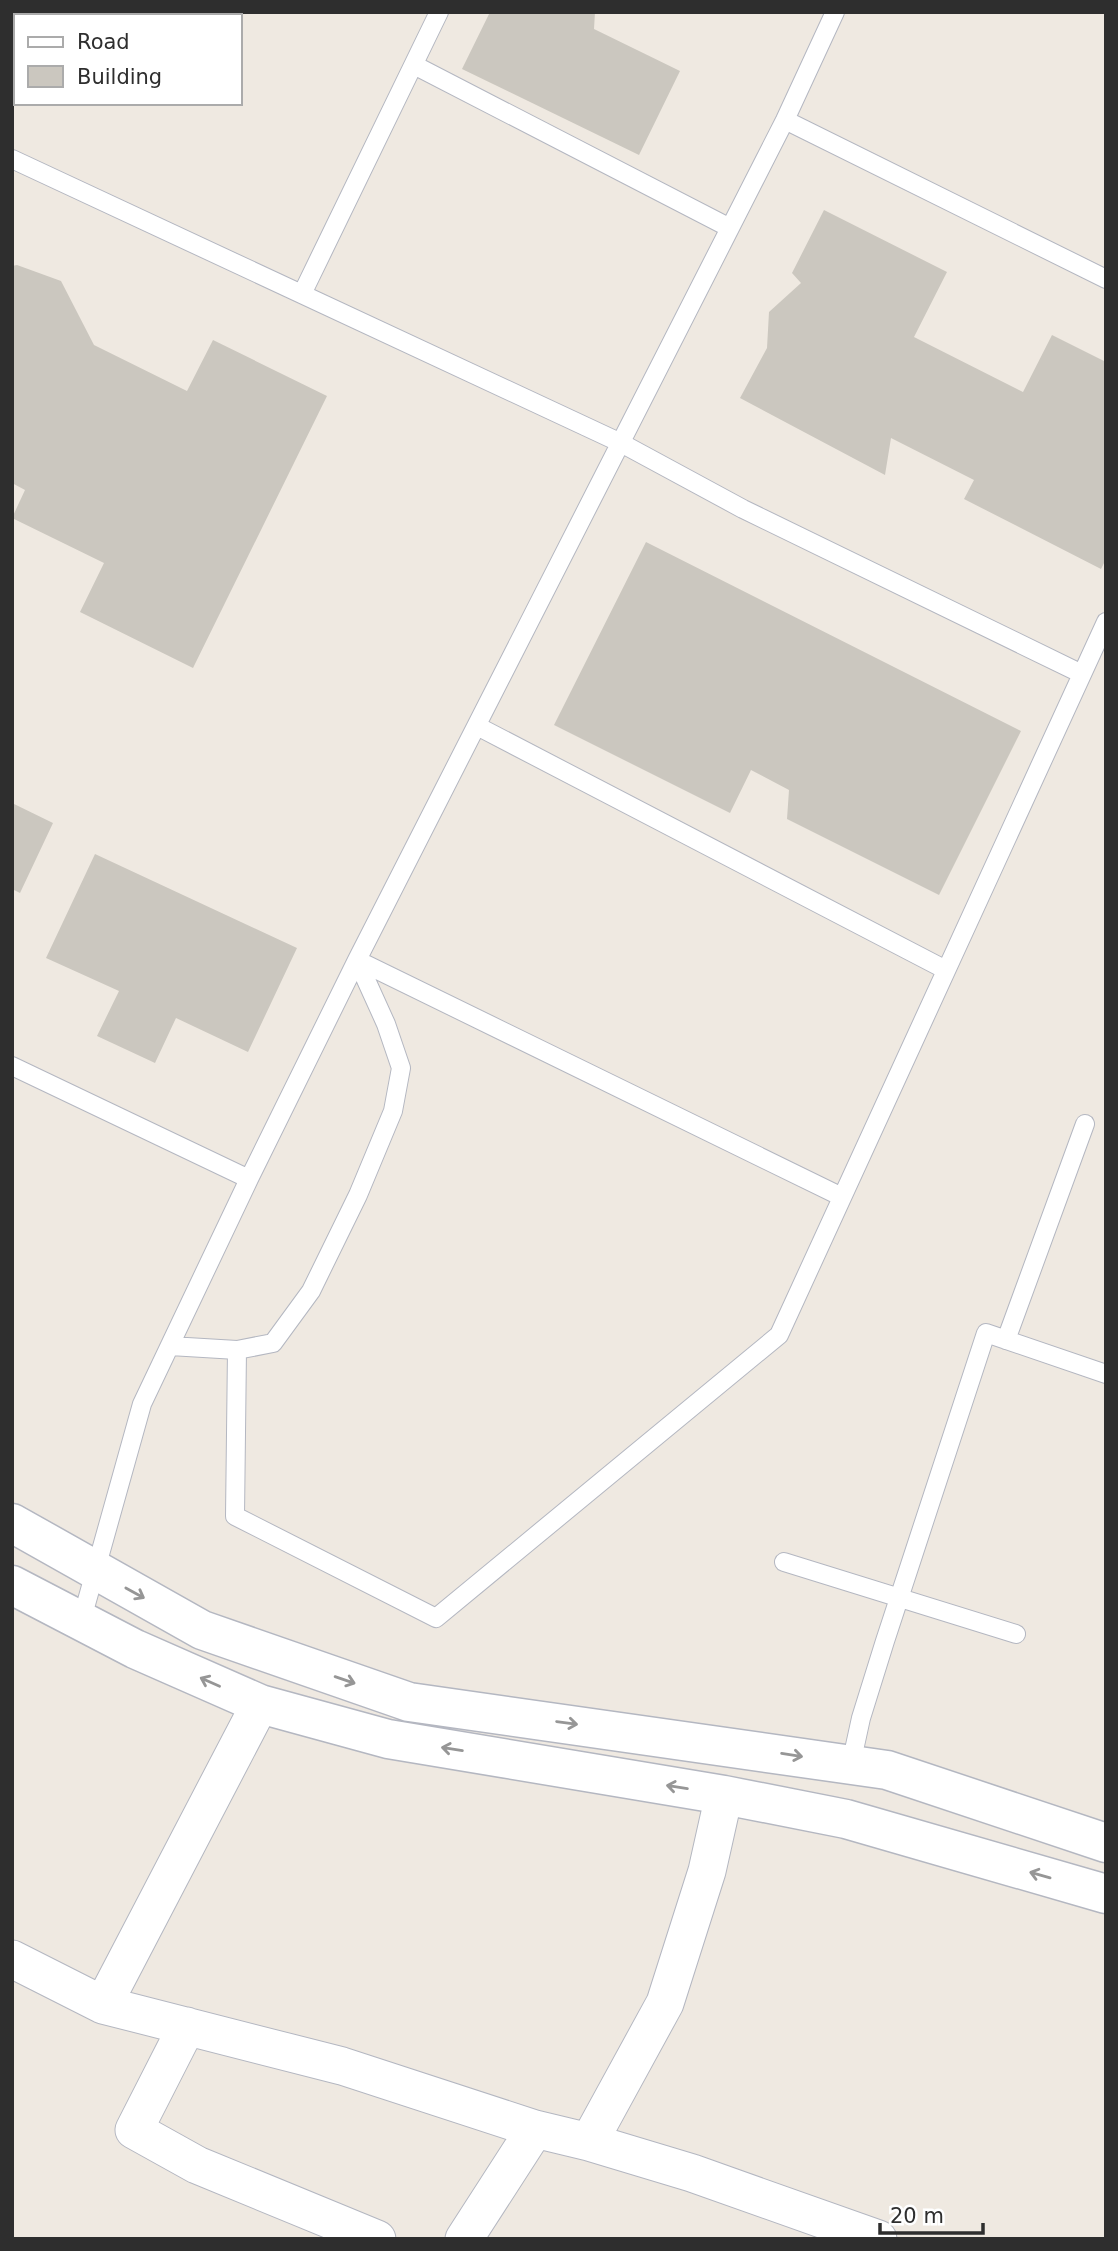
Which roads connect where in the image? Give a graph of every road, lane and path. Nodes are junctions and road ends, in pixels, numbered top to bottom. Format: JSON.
{"nodes":[{"id":1,"x":439,"y":12,"type":"edge"},
{"id":2,"x":835,"y":12,"type":"edge"},
{"id":3,"x":414,"y":65,"type":"junction"},
{"id":4,"x":785,"y":120,"type":"junction"},
{"id":5,"x":12,"y":159,"type":"edge"},
{"id":6,"x":730,"y":228,"type":"junction"},
{"id":7,"x":1106,"y":279,"type":"edge"},
{"id":8,"x":302,"y":294,"type":"junction"},
{"id":9,"x":621,"y":443,"type":"junction"},
{"id":10,"x":1106,"y":622,"type":"edge"},
{"id":11,"x":1082,"y":674,"type":"junction"},
{"id":12,"x":477,"y":726,"type":"junction"},
{"id":13,"x":357,"y":960,"type":"junction"},
{"id":14,"x":946,"y":970,"type":"junction"},
{"id":15,"x":12,"y":1066,"type":"edge"},
{"id":16,"x":1085,"y":1124,"type":"dead end"},
{"id":17,"x":249,"y":1179,"type":"junction"},
{"id":18,"x":842,"y":1197,"type":"junction"},
{"id":19,"x":1006,"y":1340,"type":"junction"},
{"id":20,"x":170,"y":1346,"type":"junction"},
{"id":21,"x":237,"y":1350,"type":"junction"},
{"id":22,"x":1106,"y":1374,"type":"edge"},
{"id":23,"x":12,"y":1523,"type":"edge"},
{"id":24,"x":784,"y":1562,"type":"dead end"},
{"id":25,"x":96,"y":1572,"type":"junction"},
{"id":26,"x":12,"y":1585,"type":"edge"},
{"id":27,"x":899,"y":1598,"type":"junction"},
{"id":28,"x":81,"y":1622,"type":"junction"},
{"id":29,"x":1016,"y":1634,"type":"dead end"},
{"id":30,"x":260,"y":1704,"type":"junction"},
{"id":31,"x":851,"y":1764,"type":"junction"},
{"id":32,"x":724,"y":1795,"type":"junction"},
{"id":33,"x":1106,"y":1843,"type":"edge"},
{"id":34,"x":1106,"y":1894,"type":"edge"},
{"id":35,"x":12,"y":1959,"type":"edge"},
{"id":36,"x":103,"y":2005,"type":"junction"},
{"id":37,"x":187,"y":2026,"type":"junction"},
{"id":38,"x":534,"y":2129,"type":"junction"},
{"id":39,"x":589,"y":2142,"type":"junction"},
{"id":40,"x":377,"y":2239,"type":"edge"},
{"id":41,"x":464,"y":2239,"type":"edge"},
{"id":42,"x":878,"y":2239,"type":"edge"}],
"edges":[{"from":1,"to":3,"type":"lane"},
{"from":2,"to":4,"type":"lane"},
{"from":3,"to":6,"type":"lane"},
{"from":3,"to":8,"type":"lane"},
{"from":4,"to":6,"type":"lane"},
{"from":4,"to":7,"type":"lane"},
{"from":5,"to":8,"type":"lane"},
{"from":6,"to":9,"type":"lane"},
{"from":8,"to":9,"type":"lane"},
{"from":9,"to":11,"type":"lane"},
{"from":9,"to":12,"type":"lane"},
{"from":10,"to":11,"type":"lane"},
{"from":11,"to":14,"type":"lane"},
{"from":12,"to":13,"type":"lane"},
{"from":12,"to":14,"type":"lane"},
{"from":13,"to":17,"type":"lane"},
{"from":13,"to":18,"type":"lane"},
{"from":13,"to":21,"type":"lane"},
{"from":14,"to":18,"type":"lane"},
{"from":15,"to":17,"type":"lane"},
{"from":16,"to":19,"type":"lane"},
{"from":17,"to":20,"type":"lane"},
{"from":18,"to":21,"type":"lane"},
{"from":19,"to":22,"type":"lane"},
{"from":19,"to":27,"type":"lane"},
{"from":20,"to":21,"type":"lane"},
{"from":20,"to":25,"type":"lane"},
{"from":23,"to":25,"type":"main road"},
{"from":24,"to":27,"type":"lane"},
{"from":25,"to":28,"type":"lane"},
{"from":25,"to":31,"type":"main road","one_way":true},
{"from":26,"to":28,"type":"main road"},
{"from":27,"to":29,"type":"lane"},
{"from":27,"to":31,"type":"lane"},
{"from":30,"to":28,"type":"main road","one_way":true},
{"from":32,"to":30,"type":"main road","one_way":true},
{"from":30,"to":36,"type":"street"},
{"from":31,"to":33,"type":"main road"},
{"from":34,"to":32,"type":"main road","one_way":true},
{"from":32,"to":39,"type":"street"},
{"from":35,"to":36,"type":"street"},
{"from":36,"to":37,"type":"street"},
{"from":37,"to":38,"type":"street"},
{"from":37,"to":40,"type":"street"},
{"from":38,"to":39,"type":"street"},
{"from":38,"to":41,"type":"street"},
{"from":39,"to":42,"type":"street"}]}
